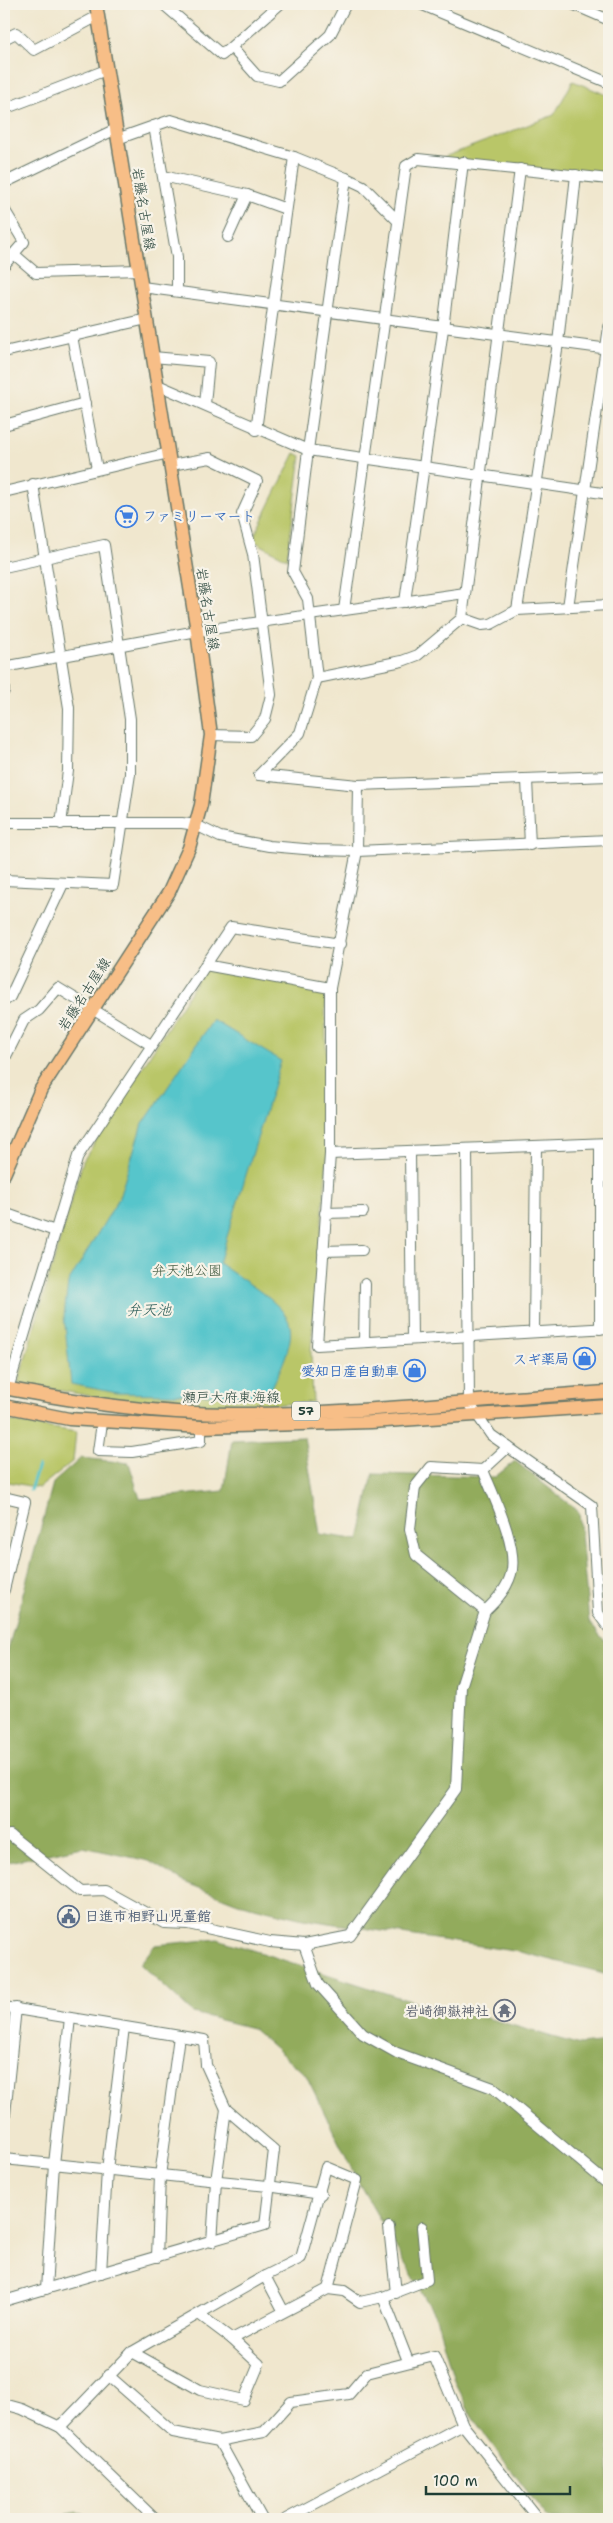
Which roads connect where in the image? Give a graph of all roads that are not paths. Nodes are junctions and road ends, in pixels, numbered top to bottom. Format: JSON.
{"nodes":[{"id":1,"x":163,"y":4,"type":"edge"},
{"id":2,"x":280,"y":4,"type":"edge"},
{"id":3,"x":346,"y":4,"type":"edge"},
{"id":4,"x":420,"y":4,"type":"edge"},
{"id":5,"x":572,"y":4,"type":"edge"},
{"id":6,"x":97,"y":10,"type":"edge"},
{"id":7,"x":609,"y":20,"type":"edge"},
{"id":8,"x":4,"y":39,"type":"edge"},
{"id":9,"x":232,"y":48,"type":"junction"},
{"id":10,"x":106,"y":70,"type":"junction"},
{"id":11,"x":609,"y":83,"type":"edge"},
{"id":12,"x":4,"y":109,"type":"edge"},
{"id":13,"x":154,"y":126,"type":"junction"},
{"id":14,"x":116,"y":134,"type":"junction"},
{"id":15,"x":294,"y":157,"type":"junction"},
{"id":16,"x":463,"y":162,"type":"junction"},
{"id":17,"x":520,"y":169,"type":"junction"},
{"id":18,"x":163,"y":176,"type":"junction"},
{"id":19,"x":576,"y":176,"type":"junction"},
{"id":20,"x":346,"y":178,"type":"junction"},
{"id":21,"x":609,"y":179,"type":"edge"},
{"id":22,"x":4,"y":183,"type":"edge"},
{"id":23,"x":247,"y":195,"type":"junction"},
{"id":24,"x":286,"y":208,"type":"junction"},
{"id":25,"x":4,"y":209,"type":"edge"},
{"id":26,"x":397,"y":220,"type":"junction"},
{"id":27,"x":228,"y":237,"type":"dead end"},
{"id":28,"x":14,"y":255,"type":"junction"},
{"id":29,"x":4,"y":265,"type":"edge"},
{"id":30,"x":139,"y":270,"type":"junction"},
{"id":31,"x":142,"y":287,"type":"junction"},
{"id":32,"x":177,"y":290,"type":"junction"},
{"id":33,"x":273,"y":306,"type":"junction"},
{"id":34,"x":326,"y":313,"type":"junction"},
{"id":35,"x":147,"y":319,"type":"junction"},
{"id":36,"x":384,"y":320,"type":"junction"},
{"id":37,"x":609,"y":327,"type":"edge"},
{"id":38,"x":443,"y":329,"type":"junction"},
{"id":39,"x":499,"y":335,"type":"junction"},
{"id":40,"x":72,"y":336,"type":"junction"},
{"id":41,"x":558,"y":343,"type":"junction"},
{"id":42,"x":608,"y":349,"type":"edge"},
{"id":43,"x":4,"y":352,"type":"edge"},
{"id":44,"x":153,"y":357,"type":"junction"},
{"id":45,"x":158,"y":385,"type":"junction"},
{"id":46,"x":85,"y":403,"type":"junction"},
{"id":47,"x":205,"y":404,"type":"junction"},
{"id":48,"x":4,"y":425,"type":"edge"},
{"id":49,"x":256,"y":430,"type":"junction"},
{"id":50,"x":308,"y":450,"type":"junction"},
{"id":51,"x":170,"y":460,"type":"junction"},
{"id":52,"x":366,"y":460,"type":"junction"},
{"id":53,"x":424,"y":468,"type":"junction"},
{"id":54,"x":97,"y":470,"type":"junction"},
{"id":55,"x":481,"y":475,"type":"junction"},
{"id":56,"x":33,"y":484,"type":"junction"},
{"id":57,"x":535,"y":484,"type":"junction"},
{"id":58,"x":585,"y":491,"type":"junction"},
{"id":59,"x":4,"y":492,"type":"edge"},
{"id":60,"x":609,"y":494,"type":"edge"},
{"id":61,"x":44,"y":558,"type":"junction"},
{"id":62,"x":4,"y":567,"type":"edge"},
{"id":63,"x":465,"y":593,"type":"junction"},
{"id":64,"x":404,"y":602,"type":"junction"},
{"id":65,"x":609,"y":605,"type":"edge"},
{"id":66,"x":568,"y":607,"type":"junction"},
{"id":67,"x":344,"y":610,"type":"junction"},
{"id":68,"x":517,"y":610,"type":"junction"},
{"id":69,"x":309,"y":615,"type":"junction"},
{"id":70,"x":462,"y":618,"type":"junction"},
{"id":71,"x":262,"y":622,"type":"junction"},
{"id":72,"x":197,"y":630,"type":"junction"},
{"id":73,"x":119,"y":646,"type":"junction"},
{"id":74,"x":61,"y":655,"type":"junction"},
{"id":75,"x":4,"y":666,"type":"edge"},
{"id":76,"x":317,"y":678,"type":"junction"},
{"id":77,"x":4,"y":691,"type":"edge"},
{"id":78,"x":211,"y":735,"type":"junction"},
{"id":79,"x":609,"y":776,"type":"edge"},
{"id":80,"x":527,"y":780,"type":"junction"},
{"id":81,"x":358,"y":785,"type":"junction"},
{"id":82,"x":4,"y":823,"type":"edge"},
{"id":83,"x":61,"y":824,"type":"junction"},
{"id":84,"x":124,"y":824,"type":"junction"},
{"id":85,"x":196,"y":825,"type":"junction"},
{"id":86,"x":609,"y":840,"type":"edge"},
{"id":87,"x":530,"y":845,"type":"junction"},
{"id":88,"x":358,"y":851,"type":"junction"},
{"id":89,"x":4,"y":880,"type":"edge"},
{"id":90,"x":63,"y":884,"type":"junction"},
{"id":91,"x":340,"y":944,"type":"junction"},
{"id":92,"x":205,"y":965,"type":"junction"},
{"id":93,"x":330,"y":988,"type":"junction"},
{"id":94,"x":4,"y":1001,"type":"edge"},
{"id":95,"x":93,"y":1008,"type":"junction"},
{"id":96,"x":151,"y":1044,"type":"junction"},
{"id":97,"x":4,"y":1060,"type":"edge"},
{"id":98,"x":605,"y":1144,"type":"edge"},
{"id":99,"x":536,"y":1146,"type":"junction"},
{"id":100,"x":467,"y":1149,"type":"junction"},
{"id":101,"x":410,"y":1152,"type":"junction"},
{"id":102,"x":330,"y":1154,"type":"junction"},
{"id":103,"x":4,"y":1174,"type":"edge"},
{"id":104,"x":325,"y":1212,"type":"junction"},
{"id":105,"x":363,"y":1212,"type":"dead end"},
{"id":106,"x":4,"y":1213,"type":"edge"},
{"id":107,"x":55,"y":1231,"type":"junction"},
{"id":108,"x":362,"y":1250,"type":"dead end"},
{"id":109,"x":323,"y":1251,"type":"junction"},
{"id":110,"x":365,"y":1284,"type":"dead end"},
{"id":111,"x":605,"y":1329,"type":"edge"},
{"id":112,"x":534,"y":1332,"type":"junction"},
{"id":113,"x":467,"y":1337,"type":"junction"},
{"id":114,"x":412,"y":1339,"type":"junction"},
{"id":115,"x":364,"y":1342,"type":"junction"},
{"id":116,"x":6,"y":1389,"type":"edge"},
{"id":117,"x":609,"y":1392,"type":"edge"},
{"id":118,"x":469,"y":1403,"type":"junction"},
{"id":119,"x":4,"y":1406,"type":"edge"},
{"id":120,"x":609,"y":1406,"type":"edge"},
{"id":121,"x":477,"y":1415,"type":"junction"},
{"id":122,"x":102,"y":1423,"type":"junction"},
{"id":123,"x":201,"y":1427,"type":"junction"},
{"id":124,"x":508,"y":1447,"type":"junction"},
{"id":125,"x":483,"y":1470,"type":"junction"},
{"id":126,"x":4,"y":1497,"type":"edge"},
{"id":127,"x":5,"y":1583,"type":"edge"},
{"id":128,"x":485,"y":1611,"type":"junction"},
{"id":129,"x":609,"y":1628,"type":"edge"},
{"id":130,"x":4,"y":1836,"type":"edge"},
{"id":131,"x":304,"y":1945,"type":"junction"},
{"id":132,"x":4,"y":2006,"type":"edge"},
{"id":133,"x":16,"y":2008,"type":"junction"},
{"id":134,"x":70,"y":2018,"type":"junction"},
{"id":135,"x":124,"y":2027,"type":"junction"},
{"id":136,"x":179,"y":2036,"type":"junction"},
{"id":137,"x":226,"y":2109,"type":"junction"},
{"id":138,"x":4,"y":2124,"type":"edge"},
{"id":139,"x":4,"y":2159,"type":"edge"},
{"id":140,"x":54,"y":2164,"type":"junction"},
{"id":141,"x":107,"y":2170,"type":"junction"},
{"id":142,"x":160,"y":2176,"type":"junction"},
{"id":143,"x":216,"y":2181,"type":"junction"},
{"id":144,"x":609,"y":2185,"type":"edge"},
{"id":145,"x":268,"y":2186,"type":"junction"},
{"id":146,"x":320,"y":2194,"type":"junction"},
{"id":147,"x":389,"y":2227,"type":"dead end"},
{"id":148,"x":422,"y":2227,"type":"dead end"},
{"id":149,"x":212,"y":2242,"type":"junction"},
{"id":150,"x":157,"y":2257,"type":"junction"},
{"id":151,"x":101,"y":2272,"type":"junction"},
{"id":152,"x":265,"y":2276,"type":"junction"},
{"id":153,"x":46,"y":2289,"type":"junction"},
{"id":154,"x":328,"y":2289,"type":"junction"},
{"id":155,"x":396,"y":2293,"type":"junction"},
{"id":156,"x":383,"y":2297,"type":"junction"},
{"id":157,"x":4,"y":2302,"type":"edge"},
{"id":158,"x":283,"y":2310,"type":"junction"},
{"id":159,"x":200,"y":2315,"type":"junction"},
{"id":160,"x":232,"y":2339,"type":"junction"},
{"id":161,"x":132,"y":2352,"type":"junction"},
{"id":162,"x":408,"y":2361,"type":"junction"},
{"id":163,"x":108,"y":2375,"type":"junction"},
{"id":164,"x":4,"y":2404,"type":"edge"},
{"id":165,"x":462,"y":2425,"type":"junction"},
{"id":166,"x":60,"y":2427,"type":"junction"},
{"id":167,"x":219,"y":2441,"type":"junction"},
{"id":168,"x":155,"y":2519,"type":"edge"},
{"id":169,"x":262,"y":2519,"type":"edge"},
{"id":170,"x":286,"y":2519,"type":"edge"},
{"id":171,"x":538,"y":2519,"type":"edge"}],
"edges":[{"from":1,"to":9,"type":"street"},
{"from":2,"to":9,"type":"street"},
{"from":3,"to":9,"type":"street"},
{"from":4,"to":11,"type":"street"},
{"from":5,"to":7,"type":"street"},
{"from":6,"to":8,"type":"street"},
{"from":6,"to":10,"type":"main road","name":"岩藤名古屋線"},
{"from":10,"to":12,"type":"street"},
{"from":10,"to":14,"type":"main road","name":"岩藤名古屋線"},
{"from":13,"to":14,"type":"street"},
{"from":13,"to":15,"type":"street"},
{"from":13,"to":18,"type":"street"},
{"from":14,"to":22,"type":"street"},
{"from":14,"to":30,"type":"main road","name":"岩藤名古屋線"},
{"from":15,"to":20,"type":"street"},
{"from":15,"to":24,"type":"street"},
{"from":16,"to":17,"type":"street"},
{"from":16,"to":26,"type":"street"},
{"from":16,"to":38,"type":"street"},
{"from":17,"to":19,"type":"street"},
{"from":17,"to":39,"type":"street"},
{"from":18,"to":23,"type":"street"},
{"from":18,"to":32,"type":"street"},
{"from":19,"to":21,"type":"street"},
{"from":19,"to":41,"type":"street"},
{"from":20,"to":26,"type":"street"},
{"from":20,"to":34,"type":"street"},
{"from":23,"to":24,"type":"street"},
{"from":23,"to":27,"type":"street"},
{"from":24,"to":33,"type":"street"},
{"from":25,"to":28,"type":"street"},
{"from":26,"to":36,"type":"street"},
{"from":28,"to":29,"type":"street"},
{"from":28,"to":30,"type":"street"},
{"from":30,"to":31,"type":"main road","name":"岩藤名古屋線"},
{"from":31,"to":32,"type":"street"},
{"from":31,"to":35,"type":"main road","name":"岩藤名古屋線"},
{"from":32,"to":33,"type":"street"},
{"from":33,"to":34,"type":"street"},
{"from":33,"to":49,"type":"street"},
{"from":34,"to":36,"type":"street"},
{"from":34,"to":50,"type":"street"},
{"from":35,"to":40,"type":"street"},
{"from":35,"to":44,"type":"main road","name":"岩藤名古屋線"},
{"from":36,"to":38,"type":"street"},
{"from":36,"to":52,"type":"street"},
{"from":37,"to":42,"type":"street"},
{"from":38,"to":39,"type":"street"},
{"from":38,"to":53,"type":"street"},
{"from":39,"to":41,"type":"street"},
{"from":39,"to":55,"type":"street"},
{"from":40,"to":43,"type":"street"},
{"from":40,"to":46,"type":"street"},
{"from":41,"to":42,"type":"street"},
{"from":41,"to":57,"type":"street"},
{"from":42,"to":58,"type":"street"},
{"from":44,"to":45,"type":"main road","name":"岩藤名古屋線"},
{"from":44,"to":47,"type":"street"},
{"from":45,"to":47,"type":"street"},
{"from":45,"to":51,"type":"main road","name":"岩藤名古屋線"},
{"from":46,"to":48,"type":"street"},
{"from":46,"to":54,"type":"street"},
{"from":47,"to":49,"type":"street"},
{"from":49,"to":50,"type":"street"},
{"from":50,"to":52,"type":"street"},
{"from":50,"to":69,"type":"street"},
{"from":51,"to":54,"type":"street"},
{"from":51,"to":71,"type":"street"},
{"from":51,"to":72,"type":"main road","name":"岩藤名古屋線"},
{"from":52,"to":53,"type":"street"},
{"from":52,"to":67,"type":"street"},
{"from":53,"to":55,"type":"street"},
{"from":53,"to":64,"type":"street"},
{"from":54,"to":56,"type":"street"},
{"from":55,"to":57,"type":"street"},
{"from":55,"to":63,"type":"street"},
{"from":56,"to":59,"type":"street"},
{"from":56,"to":61,"type":"street"},
{"from":57,"to":58,"type":"street"},
{"from":57,"to":68,"type":"street"},
{"from":58,"to":60,"type":"street"},
{"from":58,"to":66,"type":"street"},
{"from":61,"to":62,"type":"street"},
{"from":61,"to":73,"type":"street"},
{"from":61,"to":74,"type":"street"},
{"from":63,"to":64,"type":"street"},
{"from":63,"to":70,"type":"street"},
{"from":64,"to":67,"type":"street"},
{"from":65,"to":66,"type":"street"},
{"from":66,"to":68,"type":"street"},
{"from":67,"to":69,"type":"street"},
{"from":68,"to":70,"type":"street"},
{"from":69,"to":71,"type":"street"},
{"from":69,"to":76,"type":"street"},
{"from":70,"to":76,"type":"street"},
{"from":71,"to":72,"type":"street"},
{"from":71,"to":78,"type":"street"},
{"from":72,"to":73,"type":"street"},
{"from":72,"to":78,"type":"main road","name":"岩藤名古屋線"},
{"from":73,"to":74,"type":"street"},
{"from":73,"to":84,"type":"street"},
{"from":74,"to":75,"type":"street"},
{"from":74,"to":83,"type":"street"},
{"from":75,"to":77,"type":"street"},
{"from":76,"to":81,"type":"street"},
{"from":78,"to":85,"type":"main road","name":"岩藤名古屋線"},
{"from":79,"to":80,"type":"street"},
{"from":80,"to":81,"type":"street"},
{"from":80,"to":87,"type":"street"},
{"from":81,"to":88,"type":"street"},
{"from":82,"to":83,"type":"street"},
{"from":83,"to":84,"type":"street"},
{"from":84,"to":85,"type":"street"},
{"from":84,"to":90,"type":"street"},
{"from":85,"to":88,"type":"street"},
{"from":85,"to":95,"type":"main road","name":"岩藤名古屋線"},
{"from":86,"to":87,"type":"street"},
{"from":87,"to":88,"type":"street"},
{"from":88,"to":91,"type":"street"},
{"from":89,"to":90,"type":"street"},
{"from":90,"to":94,"type":"street"},
{"from":91,"to":92,"type":"street"},
{"from":91,"to":93,"type":"street"},
{"from":92,"to":93,"type":"street"},
{"from":92,"to":96,"type":"street"},
{"from":93,"to":102,"type":"street"},
{"from":95,"to":96,"type":"street"},
{"from":95,"to":97,"type":"street"},
{"from":95,"to":103,"type":"main road","name":"岩藤名古屋線"},
{"from":96,"to":107,"type":"street"},
{"from":98,"to":99,"type":"street"},
{"from":98,"to":111,"type":"street"},
{"from":99,"to":100,"type":"street"},
{"from":99,"to":112,"type":"street"},
{"from":100,"to":101,"type":"street"},
{"from":100,"to":113,"type":"street"},
{"from":101,"to":102,"type":"street"},
{"from":101,"to":114,"type":"street"},
{"from":102,"to":104,"type":"street"},
{"from":104,"to":105,"type":"street"},
{"from":104,"to":109,"type":"street"},
{"from":106,"to":107,"type":"street"},
{"from":107,"to":116,"type":"street"},
{"from":108,"to":109,"type":"street"},
{"from":109,"to":115,"type":"street"},
{"from":110,"to":115,"type":"street"},
{"from":111,"to":112,"type":"street"},
{"from":112,"to":113,"type":"street"},
{"from":113,"to":114,"type":"street"},
{"from":113,"to":118,"type":"street"},
{"from":114,"to":115,"type":"street"},
{"from":116,"to":118,"type":"main road","name":"瀬戸大府東海線","number":"57"},
{"from":117,"to":118,"type":"main road","name":"瀬戸大府東海線","number":"57"},
{"from":118,"to":121,"type":"street"},
{"from":119,"to":122,"type":"main road","name":"瀬戸大府東海線","number":"57"},
{"from":120,"to":121,"type":"main road","name":"瀬戸大府東海線","number":"57"},
{"from":121,"to":123,"type":"main road","name":"瀬戸大府東海線","number":"57"},
{"from":121,"to":124,"type":"street"},
{"from":122,"to":123,"type":"main road","name":"瀬戸大府東海線","number":"57"},
{"from":122,"to":123,"type":"street"},
{"from":124,"to":125,"type":"street"},
{"from":124,"to":129,"type":"street"},
{"from":125,"to":128,"type":"street"},
{"from":125,"to":128,"type":"street"},
{"from":126,"to":127,"type":"street"},
{"from":128,"to":131,"type":"street"},
{"from":130,"to":131,"type":"street"},
{"from":131,"to":144,"type":"street"},
{"from":132,"to":133,"type":"street"},
{"from":133,"to":134,"type":"street"},
{"from":133,"to":138,"type":"street"},
{"from":134,"to":135,"type":"street"},
{"from":134,"to":140,"type":"street"},
{"from":135,"to":136,"type":"street"},
{"from":135,"to":141,"type":"street"},
{"from":136,"to":137,"type":"street"},
{"from":136,"to":142,"type":"street"},
{"from":137,"to":143,"type":"street"},
{"from":137,"to":145,"type":"street"},
{"from":139,"to":140,"type":"street"},
{"from":140,"to":141,"type":"street"},
{"from":140,"to":153,"type":"street"},
{"from":141,"to":142,"type":"street"},
{"from":141,"to":151,"type":"street"},
{"from":142,"to":143,"type":"street"},
{"from":142,"to":150,"type":"street"},
{"from":143,"to":145,"type":"street"},
{"from":143,"to":149,"type":"street"},
{"from":145,"to":146,"type":"street"},
{"from":145,"to":149,"type":"street"},
{"from":146,"to":152,"type":"street"},
{"from":146,"to":154,"type":"street"},
{"from":147,"to":155,"type":"street"},
{"from":148,"to":155,"type":"street"},
{"from":149,"to":150,"type":"street"},
{"from":150,"to":151,"type":"street"},
{"from":151,"to":153,"type":"street"},
{"from":152,"to":158,"type":"street"},
{"from":152,"to":159,"type":"street"},
{"from":153,"to":157,"type":"street"},
{"from":154,"to":156,"type":"street"},
{"from":154,"to":158,"type":"street"},
{"from":155,"to":156,"type":"street"},
{"from":156,"to":162,"type":"street"},
{"from":158,"to":160,"type":"street"},
{"from":159,"to":160,"type":"street"},
{"from":159,"to":161,"type":"street"},
{"from":160,"to":161,"type":"street"},
{"from":161,"to":163,"type":"street"},
{"from":162,"to":165,"type":"street"},
{"from":162,"to":167,"type":"street"},
{"from":163,"to":166,"type":"street"},
{"from":163,"to":167,"type":"street"},
{"from":164,"to":166,"type":"street"},
{"from":165,"to":170,"type":"street"},
{"from":165,"to":171,"type":"street"},
{"from":166,"to":168,"type":"street"},
{"from":167,"to":169,"type":"street"}]}
